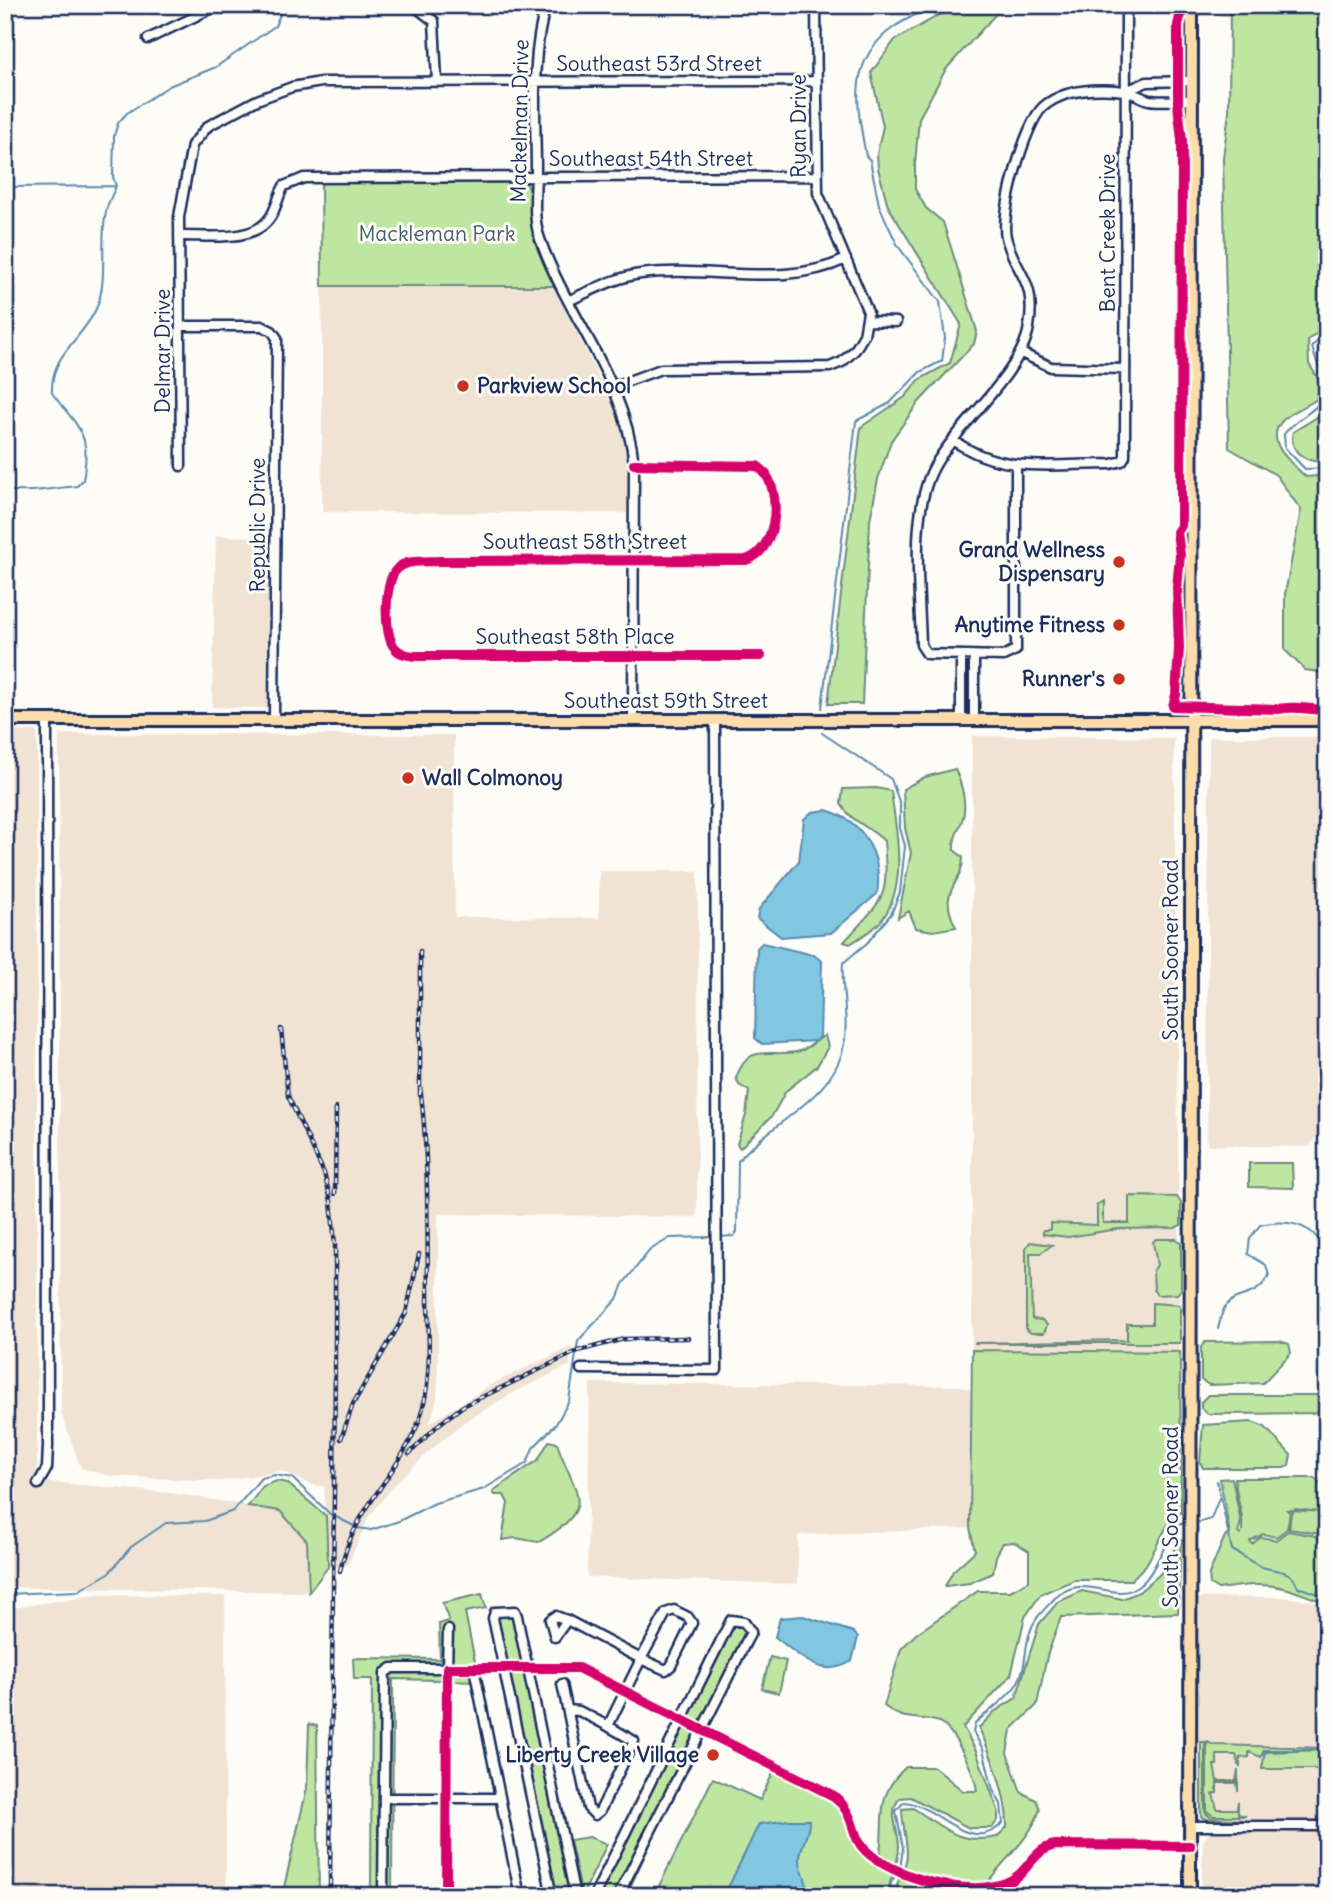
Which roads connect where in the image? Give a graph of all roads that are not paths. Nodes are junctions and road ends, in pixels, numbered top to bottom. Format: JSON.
{"nodes":[{"id":1,"x":219,"y":5,"type":"edge"},
{"id":2,"x":413,"y":5,"type":"edge"},
{"id":3,"x":546,"y":5,"type":"edge"},
{"id":4,"x":816,"y":5,"type":"edge"},
{"id":5,"x":1126,"y":5,"type":"edge"},
{"id":6,"x":1192,"y":5,"type":"edge"},
{"id":7,"x":148,"y":39,"type":"dead end"},
{"id":8,"x":437,"y":81,"type":"junction"},
{"id":9,"x":816,"y":81,"type":"junction"},
{"id":10,"x":1192,"y":81,"type":"junction"},
{"id":11,"x":536,"y":82,"type":"junction"},
{"id":12,"x":1126,"y":91,"type":"junction"},
{"id":13,"x":1192,"y":100,"type":"junction"},
{"id":14,"x":816,"y":176,"type":"junction"},
{"id":15,"x":536,"y":177,"type":"junction"},
{"id":16,"x":178,"y":236,"type":"junction"},
{"id":17,"x":846,"y":259,"type":"junction"},
{"id":18,"x":570,"y":300,"type":"junction"},
{"id":19,"x":867,"y":321,"type":"junction"},
{"id":20,"x":896,"y":322,"type":"dead end"},
{"id":21,"x":182,"y":326,"type":"junction"},
{"id":22,"x":1021,"y":353,"type":"junction"},
{"id":23,"x":1125,"y":369,"type":"junction"},
{"id":24,"x":611,"y":387,"type":"junction"},
{"id":25,"x":953,"y":440,"type":"junction"},
{"id":26,"x":634,"y":464,"type":"junction"},
{"id":27,"x":1016,"y":464,"type":"junction"},
{"id":28,"x":181,"y":466,"type":"dead end"},
{"id":29,"x":634,"y":561,"type":"junction"},
{"id":30,"x":393,"y":646,"type":"joint"},
{"id":31,"x":634,"y":656,"type":"junction"},
{"id":32,"x":761,"y":656,"type":"dead end"},
{"id":33,"x":961,"y":656,"type":"junction"},
{"id":34,"x":974,"y":656,"type":"junction"},
{"id":35,"x":5,"y":720,"type":"edge"},
{"id":36,"x":47,"y":720,"type":"junction"},
{"id":37,"x":274,"y":720,"type":"junction"},
{"id":38,"x":633,"y":720,"type":"junction"},
{"id":39,"x":715,"y":720,"type":"junction"},
{"id":40,"x":961,"y":720,"type":"junction"},
{"id":41,"x":974,"y":720,"type":"junction"},
{"id":42,"x":1327,"y":720,"type":"edge"},
{"id":43,"x":1191,"y":721,"type":"junction"},
{"id":44,"x":581,"y":1369,"type":"dead end"},
{"id":45,"x":38,"y":1484,"type":"dead end"},
{"id":46,"x":567,"y":1620,"type":"dead end"},
{"id":47,"x":448,"y":1630,"type":"dead end"},
{"id":48,"x":641,"y":1659,"type":"junction"},
{"id":49,"x":447,"y":1668,"type":"junction"},
{"id":50,"x":474,"y":1668,"type":"junction"},
{"id":51,"x":503,"y":1668,"type":"junction"},
{"id":52,"x":527,"y":1668,"type":"junction"},
{"id":53,"x":562,"y":1684,"type":"dead end"},
{"id":54,"x":625,"y":1691,"type":"junction"},
{"id":55,"x":568,"y":1710,"type":"junction"},
{"id":56,"x":681,"y":1719,"type":"junction"},
{"id":57,"x":608,"y":1726,"type":"junction"},
{"id":58,"x":702,"y":1730,"type":"junction"},
{"id":59,"x":384,"y":1798,"type":"junction"},
{"id":60,"x":446,"y":1798,"type":"junction"},
{"id":61,"x":500,"y":1798,"type":"junction"},
{"id":62,"x":1190,"y":1826,"type":"junction"},
{"id":63,"x":1327,"y":1826,"type":"edge"},
{"id":64,"x":1190,"y":1846,"type":"junction"},
{"id":65,"x":383,"y":1896,"type":"edge"},
{"id":66,"x":446,"y":1896,"type":"edge"},
{"id":67,"x":520,"y":1896,"type":"edge"},
{"id":68,"x":552,"y":1896,"type":"edge"},
{"id":69,"x":575,"y":1896,"type":"edge"},
{"id":70,"x":594,"y":1896,"type":"edge"},
{"id":71,"x":618,"y":1896,"type":"edge"},
{"id":72,"x":1190,"y":1896,"type":"edge"}],
"edges":[{"from":1,"to":7,"type":"street"},
{"from":2,"to":8,"type":"street"},
{"from":3,"to":11,"type":"street","name":"Mackelman Drive"},
{"from":4,"to":9,"type":"street","name":"Ryan Drive"},
{"from":5,"to":12,"type":"street","name":"Bent Creek Drive"},
{"from":6,"to":10,"type":"main road","name":"South Sooner Road"},
{"from":8,"to":11,"type":"street","name":"Southeast 53rd Street"},
{"from":8,"to":16,"type":"street","name":"Southeast 53rd Street"},
{"from":9,"to":11,"type":"street","name":"Southeast 53rd Street"},
{"from":9,"to":14,"type":"street","name":"Ryan Drive"},
{"from":10,"to":12,"type":"street"},
{"from":10,"to":13,"type":"main road","name":"South Sooner Road"},
{"from":11,"to":15,"type":"street","name":"Mackelman Drive"},
{"from":12,"to":13,"type":"street"},
{"from":12,"to":22,"type":"street"},
{"from":12,"to":23,"type":"street","name":"Bent Creek Drive"},
{"from":13,"to":43,"type":"main road","name":"South Sooner Road"},
{"from":14,"to":15,"type":"street","name":"Southeast 54th Street"},
{"from":14,"to":17,"type":"street","name":"Ryan Drive"},
{"from":15,"to":16,"type":"street","name":"Southeast 54th Street"},
{"from":15,"to":18,"type":"street","name":"Mackelman Drive"},
{"from":16,"to":21,"type":"street","name":"Delmar Drive"},
{"from":17,"to":18,"type":"street"},
{"from":17,"to":19,"type":"street","name":"Ryan Drive"},
{"from":18,"to":24,"type":"street","name":"Mackelman Drive"},
{"from":19,"to":20,"type":"street"},
{"from":19,"to":24,"type":"street"},
{"from":21,"to":28,"type":"street","name":"Delmar Drive"},
{"from":21,"to":37,"type":"street","name":"Republic Drive"},
{"from":22,"to":23,"type":"street"},
{"from":22,"to":25,"type":"street"},
{"from":23,"to":27,"type":"street","name":"Bent Creek Drive"},
{"from":24,"to":26,"type":"street","name":"Mackelman Drive"},
{"from":25,"to":27,"type":"street"},
{"from":25,"to":33,"type":"street"},
{"from":26,"to":29,"type":"street","name":"Mackelman Drive"},
{"from":26,"to":29,"type":"street","name":"Southeast 58th Street"},
{"from":27,"to":34,"type":"street"},
{"from":29,"to":30,"type":"street","name":"Southeast 58th Street"},
{"from":29,"to":31,"type":"street","name":"Mackelman Drive"},
{"from":30,"to":31,"type":"street","name":"Southeast 58th Place"},
{"from":31,"to":32,"type":"street","name":"Southeast 58th Place"},
{"from":31,"to":38,"type":"street","name":"Mackelman Drive"},
{"from":33,"to":34,"type":"street"},
{"from":33,"to":40,"type":"street"},
{"from":34,"to":41,"type":"street"},
{"from":35,"to":36,"type":"main road","name":"Southeast 59th Street"},
{"from":36,"to":37,"type":"main road","name":"Southeast 59th Street"},
{"from":36,"to":45,"type":"street"},
{"from":37,"to":38,"type":"main road","name":"Southeast 59th Street"},
{"from":38,"to":39,"type":"main road","name":"Southeast 59th Street"},
{"from":39,"to":40,"type":"main road","name":"Southeast 59th Street"},
{"from":39,"to":44,"type":"street"},
{"from":40,"to":41,"type":"main road","name":"Southeast 59th Street"},
{"from":41,"to":43,"type":"main road","name":"Southeast 59th Street"},
{"from":42,"to":43,"type":"main road","name":"Southeast 59th Street"},
{"from":43,"to":62,"type":"main road","name":"South Sooner Road"},
{"from":46,"to":48,"type":"street"},
{"from":47,"to":49,"type":"street"},
{"from":48,"to":48,"type":"street"},
{"from":48,"to":54,"type":"street"},
{"from":49,"to":50,"type":"street"},
{"from":49,"to":59,"type":"street"},
{"from":49,"to":60,"type":"street"},
{"from":50,"to":51,"type":"street"},
{"from":50,"to":61,"type":"street"},
{"from":51,"to":52,"type":"street"},
{"from":51,"to":52,"type":"street"},
{"from":51,"to":68,"type":"street"},
{"from":52,"to":54,"type":"street"},
{"from":52,"to":69,"type":"street"},
{"from":53,"to":55,"type":"street"},
{"from":54,"to":56,"type":"street"},
{"from":54,"to":57,"type":"street"},
{"from":55,"to":57,"type":"street"},
{"from":55,"to":57,"type":"street"},
{"from":56,"to":58,"type":"street"},
{"from":56,"to":58,"type":"street"},
{"from":56,"to":70,"type":"street"},
{"from":58,"to":64,"type":"street"},
{"from":58,"to":71,"type":"street"},
{"from":59,"to":60,"type":"street"},
{"from":59,"to":65,"type":"street"},
{"from":60,"to":61,"type":"street"},
{"from":60,"to":66,"type":"street"},
{"from":61,"to":67,"type":"street"},
{"from":62,"to":63,"type":"street"},
{"from":62,"to":64,"type":"main road","name":"South Sooner Road"},
{"from":64,"to":72,"type":"main road","name":"South Sooner Road"}]}
